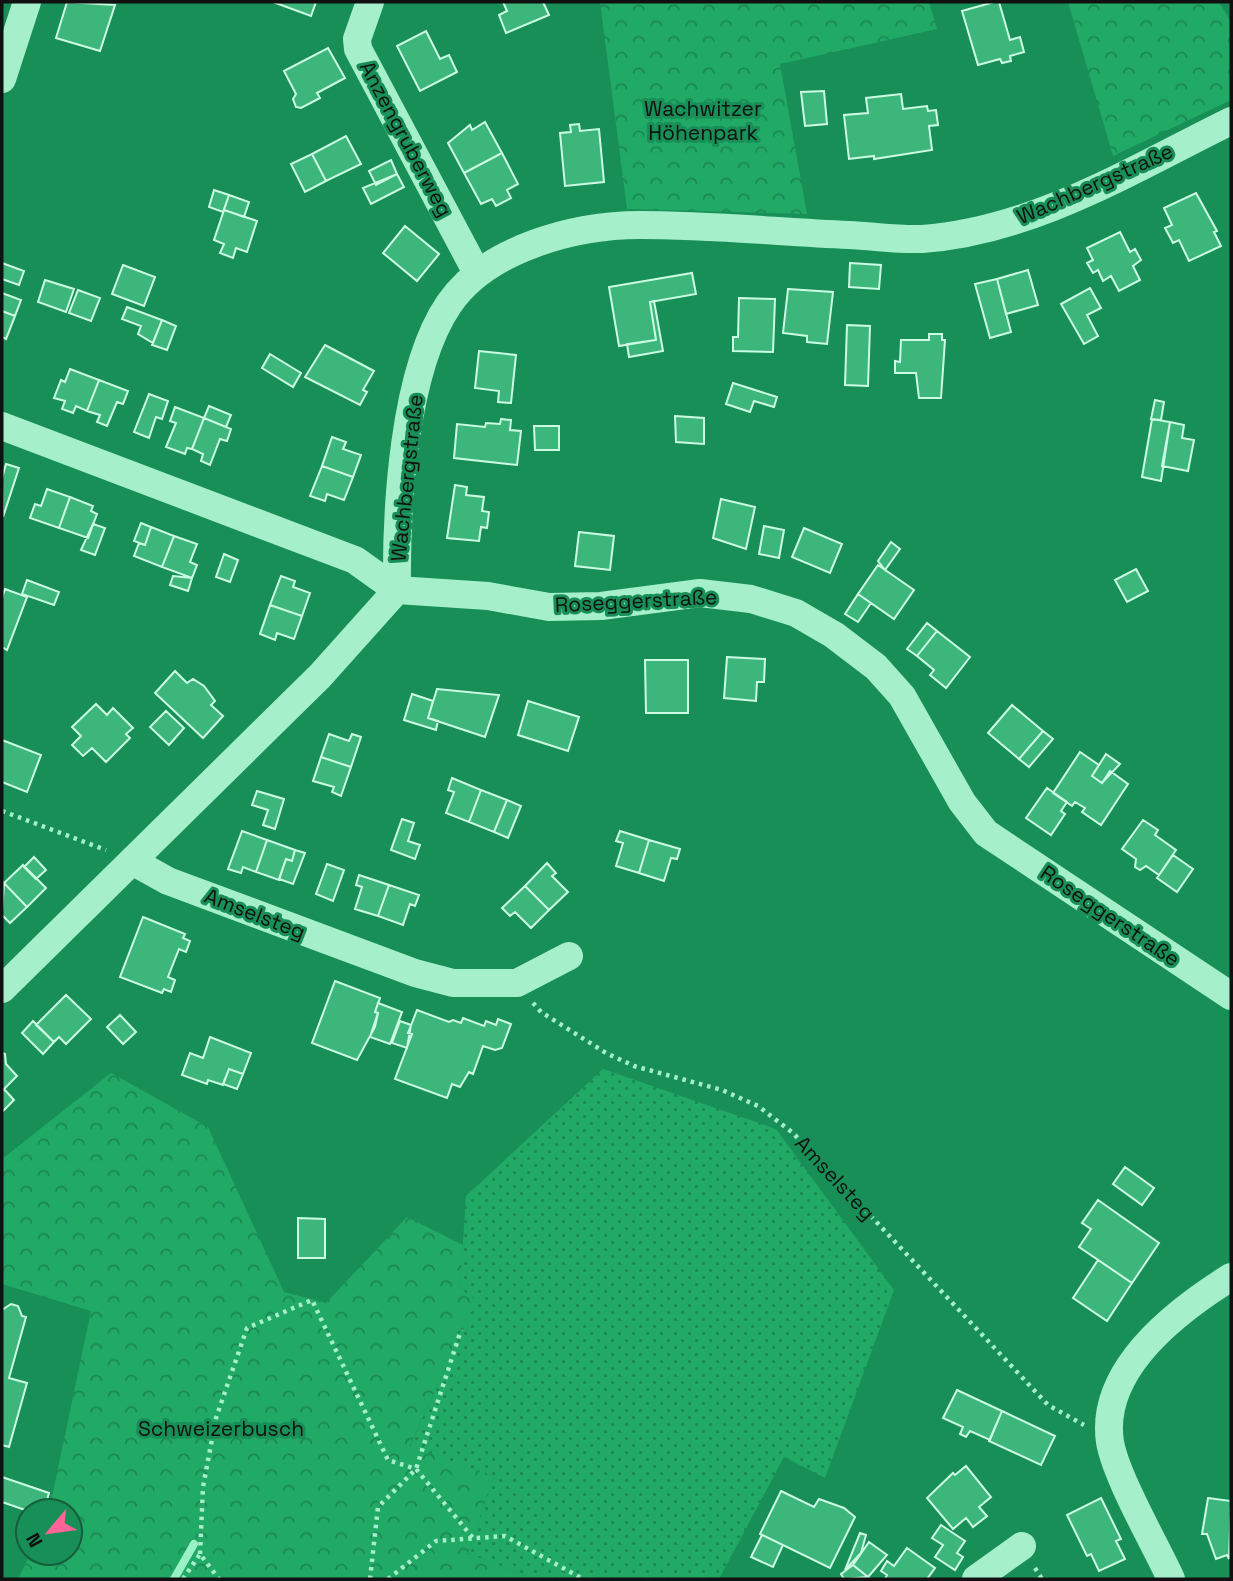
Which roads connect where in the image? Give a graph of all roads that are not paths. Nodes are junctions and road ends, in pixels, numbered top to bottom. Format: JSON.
{"nodes":[{"id":1,"x":27,"y":2,"type":"edge"},
{"id":2,"x":370,"y":2,"type":"edge"},
{"id":3,"x":2,"y":79,"type":"edge"},
{"id":4,"x":1231,"y":121,"type":"edge"},
{"id":5,"x":477,"y":273,"type":"junction"},
{"id":6,"x":2,"y":426,"type":"edge"},
{"id":7,"x":397,"y":590,"type":"junction"},
{"id":8,"x":132,"y":861,"type":"junction"},
{"id":9,"x":569,"y":956,"type":"dead end"},
{"id":10,"x":2,"y":989,"type":"edge"},
{"id":11,"x":1231,"y":996,"type":"edge"},
{"id":12,"x":1231,"y":1277,"type":"edge"},
{"id":13,"x":1022,"y":1546,"type":"dead end"},
{"id":14,"x":976,"y":1579,"type":"edge"},
{"id":15,"x":1171,"y":1579,"type":"edge"}],
"edges":[{"from":1,"to":3,"type":"street"},
{"from":2,"to":5,"type":"street","name":"Anzengruberweg"},
{"from":4,"to":5,"type":"street","name":"Wachbergstraße"},
{"from":5,"to":7,"type":"street","name":"Wachbergstraße"},
{"from":6,"to":7,"type":"street"},
{"from":7,"to":8,"type":"street","name":"Wachbergstraße"},
{"from":7,"to":11,"type":"street","name":"Roseggerstraße"},
{"from":8,"to":9,"type":"street","name":"Amselsteg"},
{"from":8,"to":10,"type":"street","name":"Wachbergstraße"},
{"from":12,"to":15,"type":"street"},
{"from":13,"to":14,"type":"street"}]}
